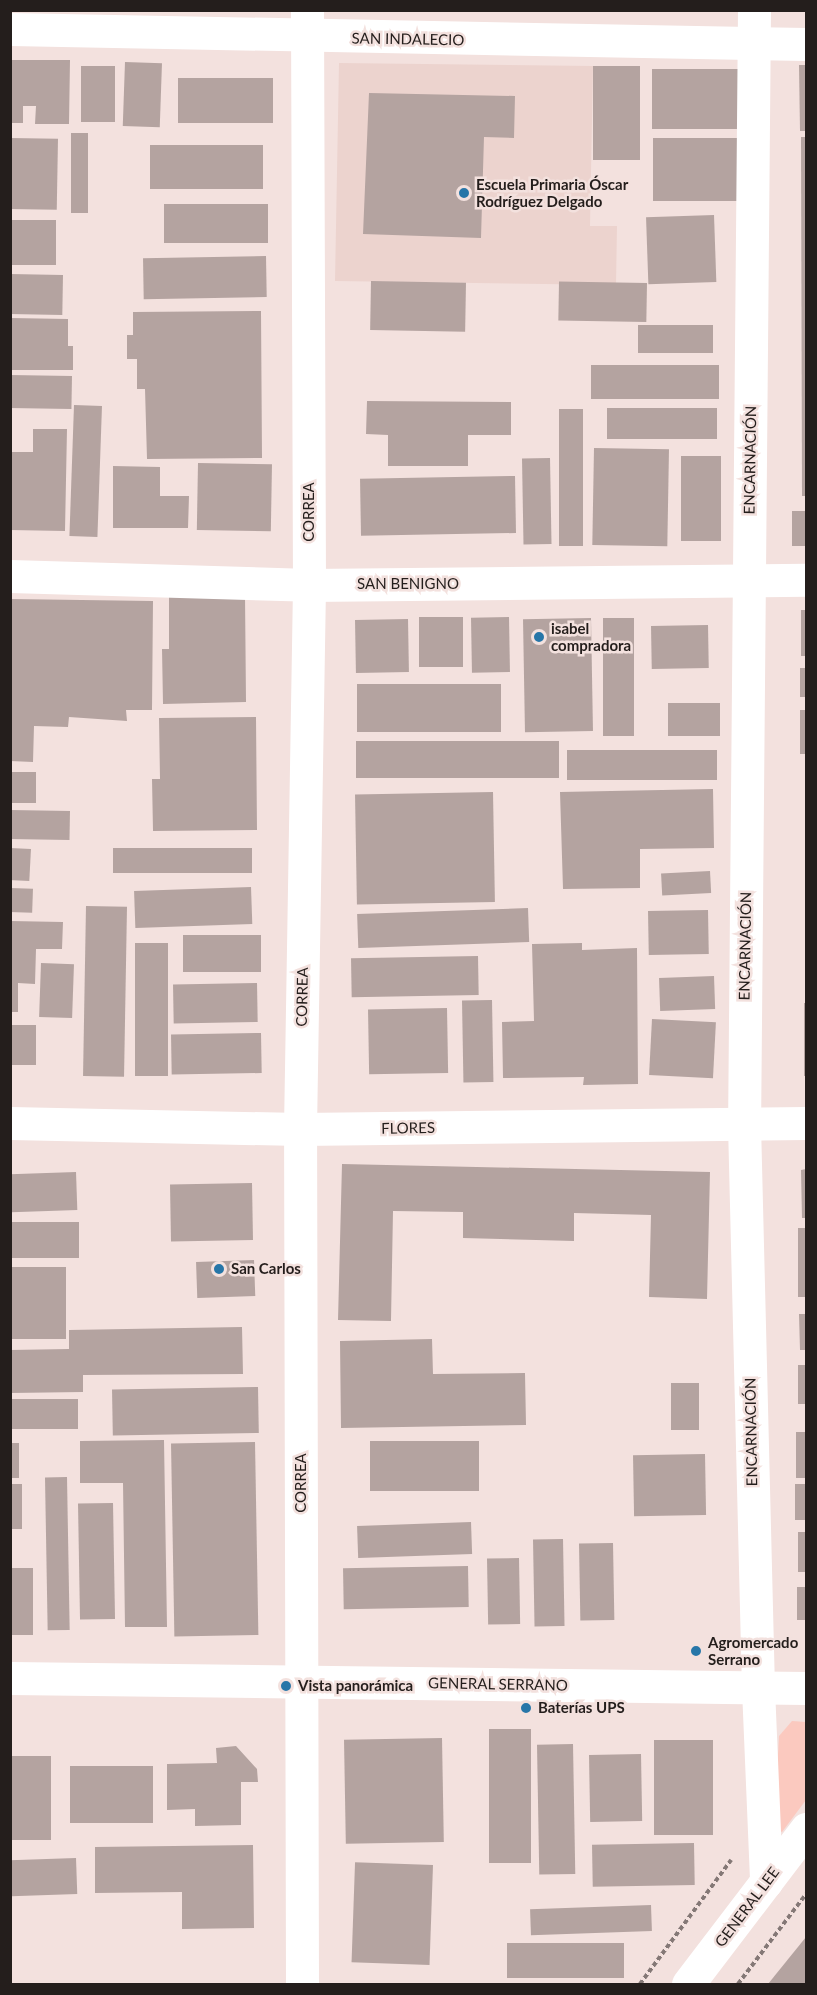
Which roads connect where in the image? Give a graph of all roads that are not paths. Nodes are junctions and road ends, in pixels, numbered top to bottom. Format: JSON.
{"nodes":[{"id":1,"x":754,"y":10,"type":"edge"},
{"id":2,"x":306,"y":24,"type":"edge"},
{"id":3,"x":10,"y":29,"type":"edge"},
{"id":4,"x":754,"y":44,"type":"junction"},
{"id":5,"x":807,"y":44,"type":"edge"},
{"id":6,"x":10,"y":576,"type":"edge"},
{"id":7,"x":807,"y":580,"type":"edge"},
{"id":8,"x":748,"y":582,"type":"junction"},
{"id":9,"x":309,"y":585,"type":"junction"},
{"id":10,"x":10,"y":1123,"type":"edge"},
{"id":11,"x":744,"y":1124,"type":"junction"},
{"id":12,"x":807,"y":1124,"type":"edge"},
{"id":13,"x":300,"y":1129,"type":"junction"},
{"id":14,"x":10,"y":1678,"type":"edge"},
{"id":15,"x":302,"y":1682,"type":"junction"},
{"id":16,"x":758,"y":1688,"type":"junction"},
{"id":17,"x":807,"y":1688,"type":"edge"},
{"id":18,"x":807,"y":1829,"type":"edge"},
{"id":19,"x":766,"y":1882,"type":"junction"},
{"id":20,"x":302,"y":1984,"type":"edge"},
{"id":21,"x":690,"y":1984,"type":"edge"}],
"edges":[{"from":1,"to":4,"type":"street","name":"ENCARNACIÓN"},
{"from":2,"to":3,"type":"street","name":"SAN INDALECIO"},
{"from":2,"to":4,"type":"street","name":"SAN INDALECIO"},
{"from":2,"to":9,"type":"street","name":"CORREA"},
{"from":4,"to":5,"type":"street","name":"SAN INDALECIO"},
{"from":4,"to":8,"type":"street","name":"ENCARNACIÓN"},
{"from":6,"to":9,"type":"street","name":"SAN BENIGNO"},
{"from":7,"to":8,"type":"street","name":"SAN BENIGNO"},
{"from":8,"to":9,"type":"street","name":"SAN BENIGNO"},
{"from":8,"to":11,"type":"street","name":"ENCARNACIÓN"},
{"from":9,"to":13,"type":"street","name":"CORREA"},
{"from":10,"to":13,"type":"street","name":"FLORES"},
{"from":11,"to":12,"type":"street","name":"FLORES"},
{"from":11,"to":13,"type":"street","name":"FLORES"},
{"from":11,"to":16,"type":"street","name":"ENCARNACIÓN"},
{"from":13,"to":15,"type":"street","name":"CORREA"},
{"from":14,"to":15,"type":"street","name":"GENERAL SERRANO"},
{"from":15,"to":16,"type":"street","name":"GENERAL SERRANO"},
{"from":15,"to":20,"type":"street","name":"CORREA"},
{"from":16,"to":17,"type":"street","name":"GENERAL SERRANO"},
{"from":16,"to":19,"type":"street","name":"ENCARNACIÓN"},
{"from":18,"to":19,"type":"street","name":"GENERAL LEE"},
{"from":19,"to":21,"type":"street","name":"GENERAL LEE"}]}
